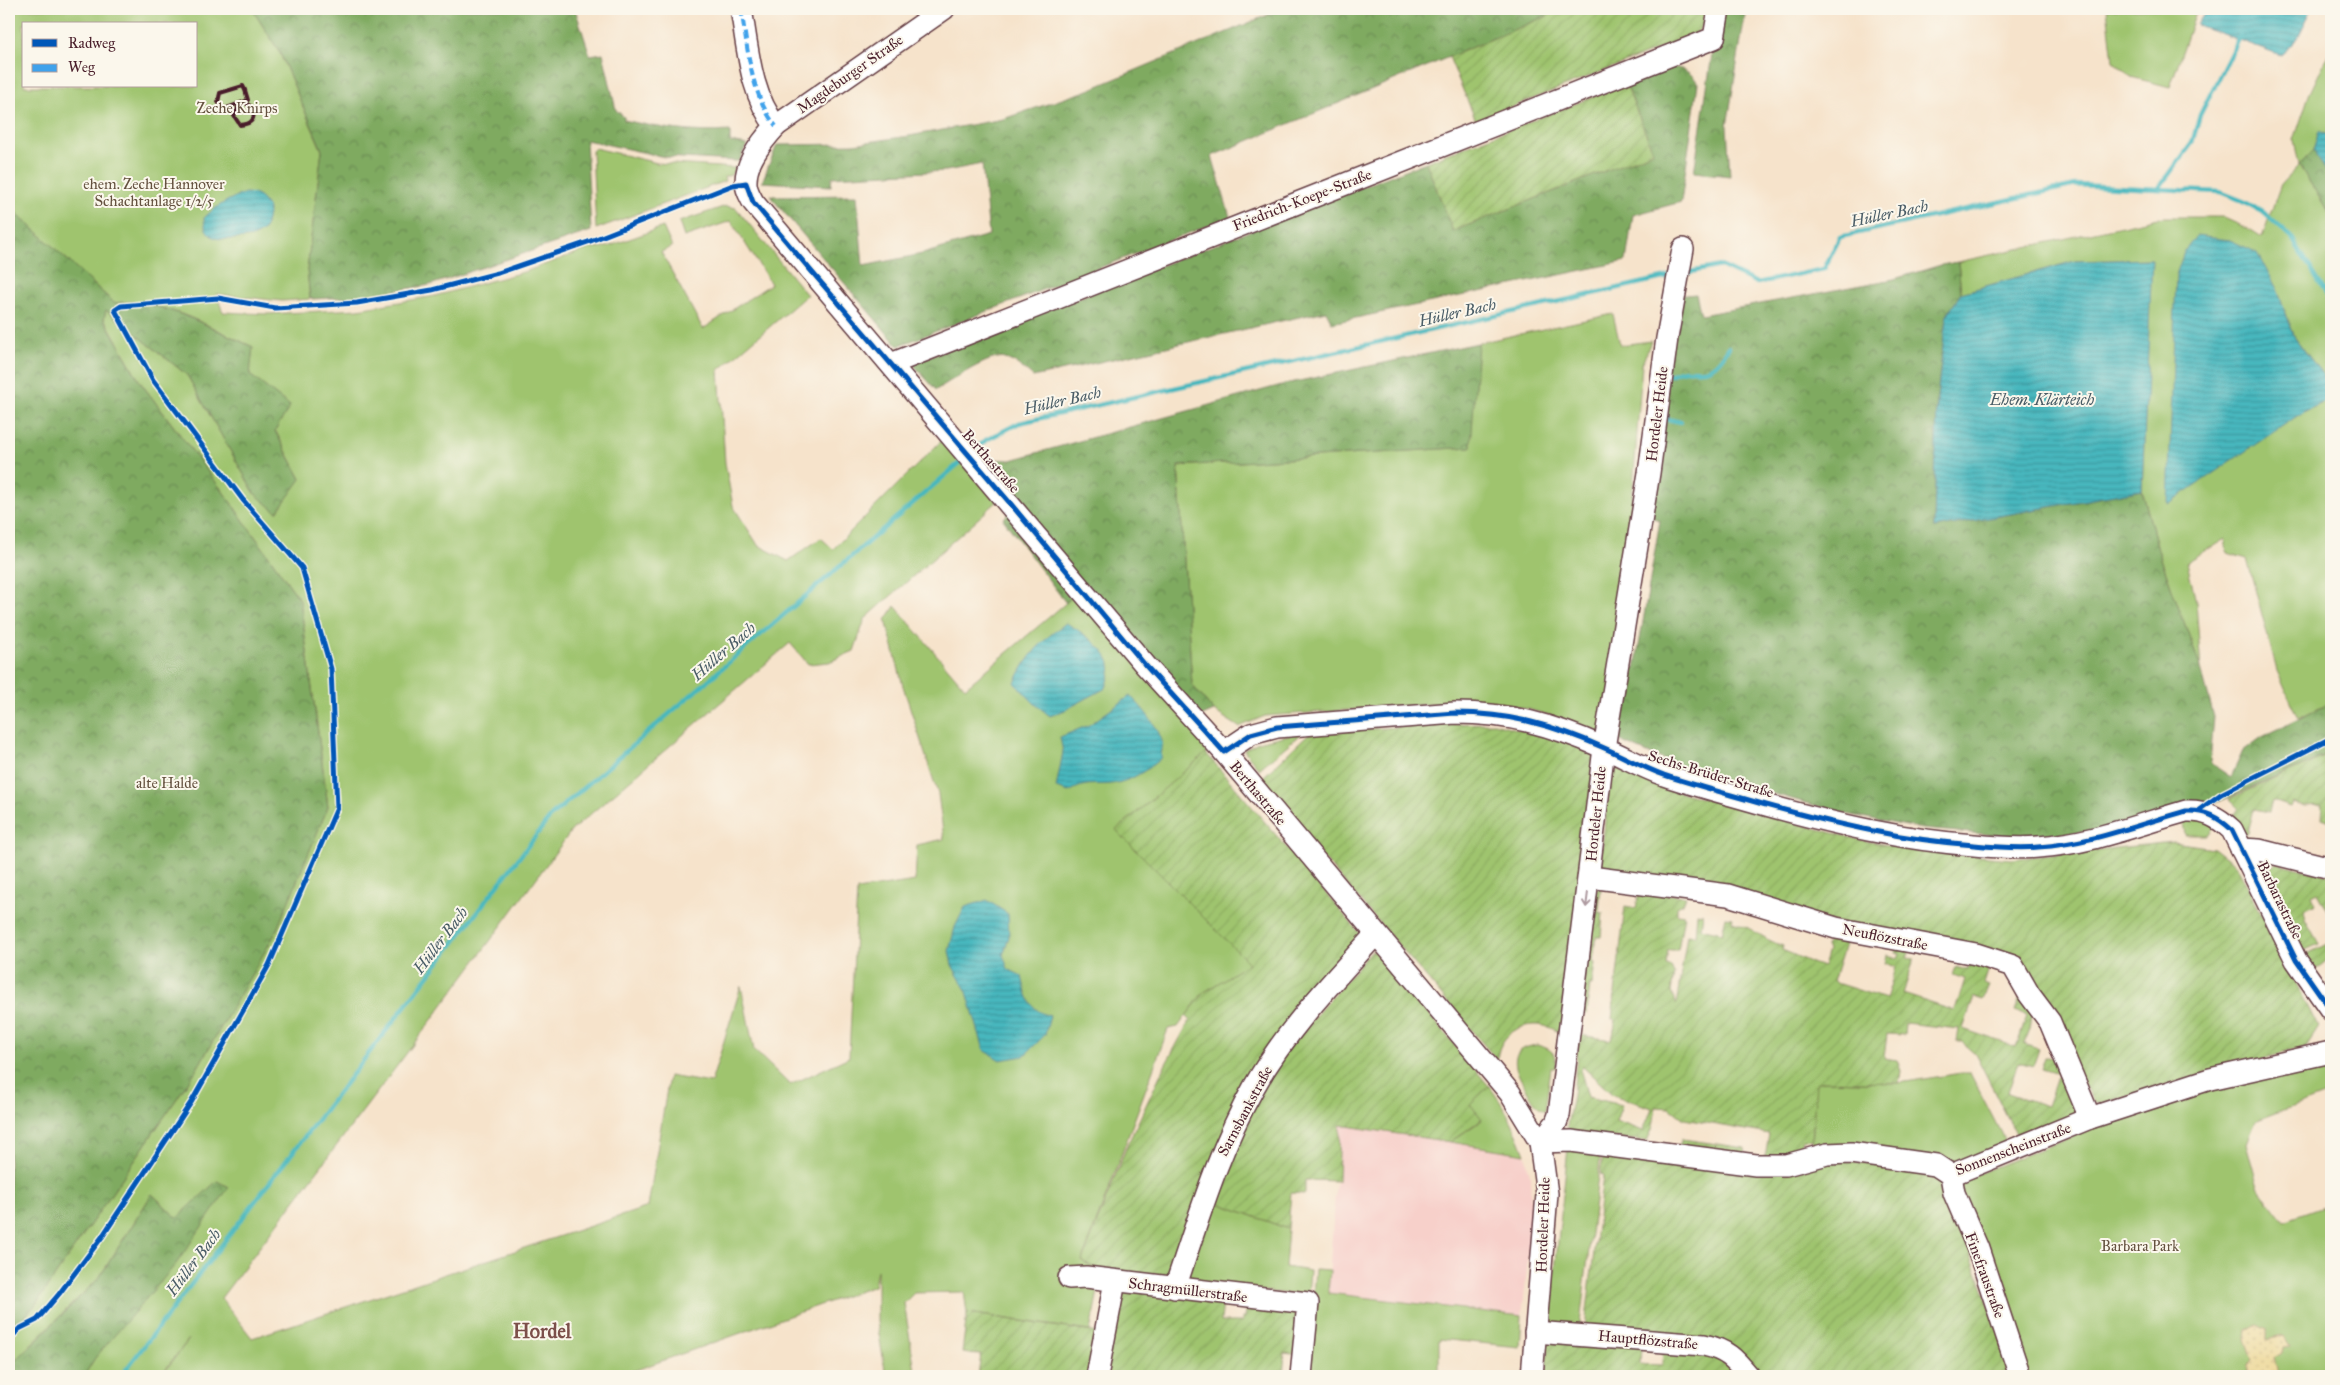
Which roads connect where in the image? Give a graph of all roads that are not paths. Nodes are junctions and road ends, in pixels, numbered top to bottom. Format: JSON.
{"nodes":[{"id":1,"x":741,"y":9,"type":"edge"},
{"id":2,"x":1719,"y":9,"type":"edge"},
{"id":3,"x":941,"y":10,"type":"edge"},
{"id":4,"x":776,"y":126,"type":"junction"},
{"id":5,"x":761,"y":144,"type":"joint"},
{"id":6,"x":1683,"y":249,"type":"dead end"},
{"id":7,"x":891,"y":364,"type":"junction"},
{"id":8,"x":1604,"y":748,"type":"junction"},
{"id":9,"x":1224,"y":752,"type":"junction"},
{"id":10,"x":2199,"y":810,"type":"joint"},
{"id":11,"x":2241,"y":849,"type":"junction"},
{"id":12,"x":2331,"y":868,"type":"edge"},
{"id":13,"x":1590,"y":877,"type":"junction"},
{"id":14,"x":1376,"y":934,"type":"junction"},
{"id":15,"x":2331,"y":1010,"type":"edge"},
{"id":16,"x":2331,"y":1052,"type":"edge"},
{"id":17,"x":2090,"y":1118,"type":"junction"},
{"id":18,"x":1540,"y":1142,"type":"junction"},
{"id":19,"x":1951,"y":1175,"type":"junction"},
{"id":20,"x":1068,"y":1278,"type":"dead end"},
{"id":21,"x":1115,"y":1281,"type":"junction"},
{"id":22,"x":1176,"y":1288,"type":"junction"},
{"id":23,"x":1535,"y":1332,"type":"junction"},
{"id":24,"x":1097,"y":1376,"type":"edge"},
{"id":25,"x":1301,"y":1376,"type":"edge"},
{"id":26,"x":1532,"y":1376,"type":"edge"},
{"id":27,"x":1749,"y":1376,"type":"edge"},
{"id":28,"x":2020,"y":1376,"type":"edge"}],
"edges":[{"from":1,"to":4,"type":"street"},
{"from":2,"to":7,"type":"street","name":"Friedrich-Koepe-Straße"},
{"from":3,"to":4,"type":"street","name":"Magdeburger Straße"},
{"from":4,"to":5,"type":"street","name":"Magdeburger Straße"},
{"from":5,"to":7,"type":"street","name":"Berthastraße"},
{"from":6,"to":8,"type":"street","name":"Hordeler Heide"},
{"from":7,"to":9,"type":"street","name":"Berthastraße"},
{"from":8,"to":9,"type":"street","name":"Sechs-Brüder-Straße"},
{"from":8,"to":10,"type":"street","name":"Sechs-Brüder-Straße"},
{"from":8,"to":13,"type":"street","name":"Hordeler Heide"},
{"from":9,"to":14,"type":"street","name":"Berthastraße"},
{"from":10,"to":11,"type":"street","name":"Barbarastraße"},
{"from":11,"to":12,"type":"street"},
{"from":11,"to":15,"type":"street","name":"Barbarastraße"},
{"from":13,"to":17,"type":"street","name":"Neuflözstraße"},
{"from":13,"to":18,"type":"street","name":"Hordeler Heide","one_way":true},
{"from":14,"to":18,"type":"street","name":"Berthastraße"},
{"from":14,"to":22,"type":"street","name":"Sarnsbankstraße"},
{"from":16,"to":17,"type":"street","name":"Sonnenscheinstraße"},
{"from":17,"to":19,"type":"street","name":"Sonnenscheinstraße"},
{"from":18,"to":19,"type":"street","name":"Sonnenscheinstraße"},
{"from":18,"to":23,"type":"street","name":"Hordeler Heide"},
{"from":19,"to":28,"type":"street","name":"Finefraustraße"},
{"from":20,"to":21,"type":"street","name":"Schragmüllerstraße"},
{"from":21,"to":22,"type":"street","name":"Schragmüllerstraße"},
{"from":21,"to":24,"type":"street"},
{"from":22,"to":25,"type":"street","name":"Schragmüllerstraße"},
{"from":23,"to":26,"type":"street","name":"Hordeler Heide"},
{"from":23,"to":27,"type":"street","name":"Hauptflözstraße"}]}
